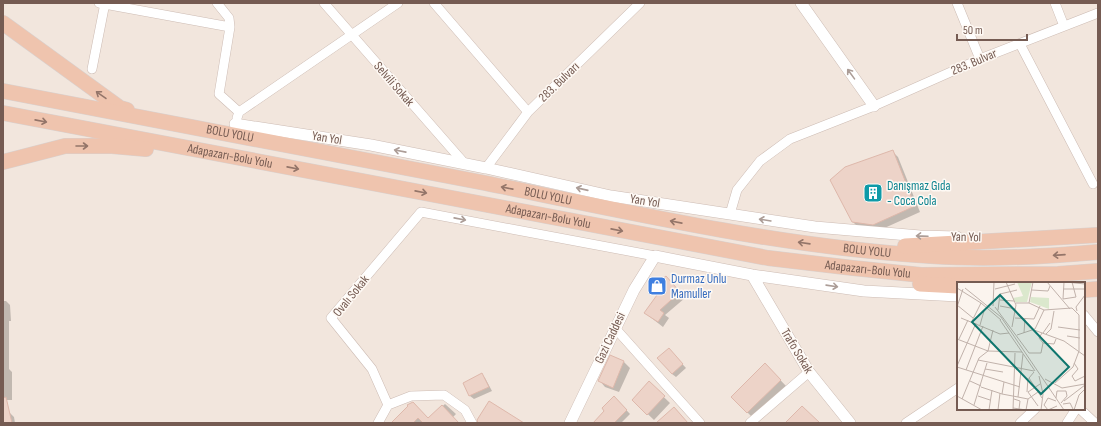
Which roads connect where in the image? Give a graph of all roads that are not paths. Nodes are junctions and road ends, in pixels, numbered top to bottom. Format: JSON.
{"nodes":[{"id":1,"x":103,"y":3,"type":"edge"},
{"id":2,"x":217,"y":3,"type":"edge"},
{"id":3,"x":324,"y":3,"type":"edge"},
{"id":4,"x":398,"y":3,"type":"edge"},
{"id":5,"x":434,"y":3,"type":"edge"},
{"id":6,"x":640,"y":3,"type":"edge"},
{"id":7,"x":800,"y":3,"type":"edge"},
{"id":8,"x":957,"y":3,"type":"edge"},
{"id":9,"x":1055,"y":3,"type":"edge"},
{"id":10,"x":1098,"y":13,"type":"edge"},
{"id":11,"x":3,"y":23,"type":"edge"},
{"id":12,"x":1064,"y":26,"type":"junction"},
{"id":13,"x":230,"y":27,"type":"junction"},
{"id":14,"x":352,"y":35,"type":"junction"},
{"id":15,"x":1020,"y":44,"type":"junction"},
{"id":16,"x":980,"y":59,"type":"junction"},
{"id":17,"x":92,"y":69,"type":"dead end"},
{"id":18,"x":3,"y":91,"type":"edge"},
{"id":19,"x":874,"y":106,"type":"junction"},
{"id":20,"x":240,"y":112,"type":"junction"},
{"id":21,"x":528,"y":112,"type":"junction"},
{"id":22,"x":3,"y":113,"type":"edge"},
{"id":23,"x":162,"y":121,"type":"junction"},
{"id":24,"x":235,"y":124,"type":"joint"},
{"id":25,"x":232,"y":157,"type":"junction"},
{"id":26,"x":3,"y":162,"type":"edge"},
{"id":27,"x":465,"y":164,"type":"junction"},
{"id":28,"x":486,"y":168,"type":"junction"},
{"id":29,"x":1093,"y":184,"type":"dead end"},
{"id":30,"x":730,"y":214,"type":"junction"},
{"id":31,"x":1098,"y":235,"type":"edge"},
{"id":32,"x":1059,"y":238,"type":"junction"},
{"id":33,"x":825,"y":246,"type":"junction"},
{"id":34,"x":1098,"y":252,"type":"edge"},
{"id":35,"x":655,"y":256,"type":"junction"},
{"id":36,"x":768,"y":258,"type":"junction"},
{"id":37,"x":1098,"y":271,"type":"edge"},
{"id":38,"x":752,"y":275,"type":"junction"},
{"id":39,"x":957,"y":286,"type":"edge"},
{"id":40,"x":1098,"y":289,"type":"edge"},
{"id":41,"x":1085,"y":290,"type":"edge"},
{"id":42,"x":957,"y":296,"type":"edge"},
{"id":43,"x":1085,"y":316,"type":"edge"},
{"id":44,"x":615,"y":328,"type":"junction"},
{"id":45,"x":1098,"y":332,"type":"edge"},
{"id":46,"x":809,"y":372,"type":"junction"},
{"id":47,"x":957,"y":389,"type":"edge"},
{"id":48,"x":388,"y":405,"type":"junction"},
{"id":49,"x":1034,"y":410,"type":"edge"},
{"id":50,"x":1075,"y":410,"type":"edge"},
{"id":51,"x":1081,"y":410,"type":"edge"},
{"id":52,"x":378,"y":423,"type":"edge"},
{"id":53,"x":472,"y":423,"type":"edge"},
{"id":54,"x":570,"y":423,"type":"edge"},
{"id":55,"x":700,"y":423,"type":"edge"},
{"id":56,"x":750,"y":423,"type":"edge"},
{"id":57,"x":850,"y":423,"type":"edge"},
{"id":58,"x":906,"y":423,"type":"edge"},
{"id":59,"x":1020,"y":423,"type":"edge"},
{"id":60,"x":1067,"y":423,"type":"edge"},
{"id":61,"x":1095,"y":423,"type":"edge"}],
"edges":[{"from":1,"to":13,"type":"street"},
{"from":1,"to":17,"type":"street"},
{"from":2,"to":13,"type":"street"},
{"from":3,"to":14,"type":"street","name":"Selvili Sokak"},
{"from":4,"to":14,"type":"street"},
{"from":5,"to":21,"type":"street"},
{"from":6,"to":21,"type":"street","name":"283. Bulvarı"},
{"from":19,"to":7,"type":"street","one_way":true},
{"from":8,"to":16,"type":"street"},
{"from":9,"to":12,"type":"street"},
{"from":10,"to":12,"type":"street","name":"283. Bulvar"},
{"from":23,"to":11,"type":"highway","one_way":true},
{"from":12,"to":15,"type":"street","name":"283. Bulvar"},
{"from":13,"to":20,"type":"street"},
{"from":14,"to":20,"type":"street"},
{"from":14,"to":27,"type":"street","name":"Selvili Sokak"},
{"from":15,"to":16,"type":"street","name":"283. Bulvar"},
{"from":15,"to":29,"type":"street"},
{"from":16,"to":19,"type":"street","name":"283. Bulvar"},
{"from":18,"to":23,"type":"highway","name":"BOLU YOLU"},
{"from":19,"to":30,"type":"street","name":"283. Bulvar"},
{"from":20,"to":24,"type":"street"},
{"from":21,"to":28,"type":"street","name":"283. Bulvarı"},
{"from":22,"to":25,"type":"highway","name":"Adapazarı-Bolu Yolu","one_way":true},
{"from":33,"to":23,"type":"highway","name":"BOLU YOLU","one_way":true},
{"from":27,"to":24,"type":"street","name":"Yan Yol","one_way":true},
{"from":26,"to":25,"type":"highway","one_way":true},
{"from":25,"to":36,"type":"highway","name":"Adapazarı-Bolu Yolu","one_way":true},
{"from":27,"to":28,"type":"street","name":"Yan Yol"},
{"from":30,"to":28,"type":"street","name":"Yan Yol","one_way":true},
{"from":32,"to":30,"type":"street","name":"Yan Yol","one_way":true},
{"from":31,"to":32,"type":"highway"},
{"from":32,"to":33,"type":"highway"},
{"from":34,"to":33,"type":"highway","name":"BOLU YOLU","one_way":true},
{"from":35,"to":38,"type":"street"},
{"from":35,"to":44,"type":"street","name":"Gazi Caddesi"},
{"from":48,"to":35,"type":"street","name":"Ovalı Sokak","one_way":true},
{"from":36,"to":37,"type":"highway","name":"Adapazarı-Bolu Yolu"},
{"from":36,"to":39,"type":"highway"},
{"from":38,"to":42,"type":"street","one_way":true},
{"from":38,"to":46,"type":"street","name":"Trafo Sokak"},
{"from":40,"to":41,"type":"highway"},
{"from":43,"to":45,"type":"street"},
{"from":44,"to":54,"type":"street","name":"Gazi Caddesi"},
{"from":44,"to":55,"type":"street"},
{"from":46,"to":56,"type":"street"},
{"from":46,"to":57,"type":"street","name":"Trafo Sokak"},
{"from":47,"to":58,"type":"street"},
{"from":48,"to":52,"type":"street"},
{"from":48,"to":53,"type":"street"},
{"from":49,"to":59,"type":"street"},
{"from":50,"to":60,"type":"street"},
{"from":51,"to":61,"type":"street"}]}
